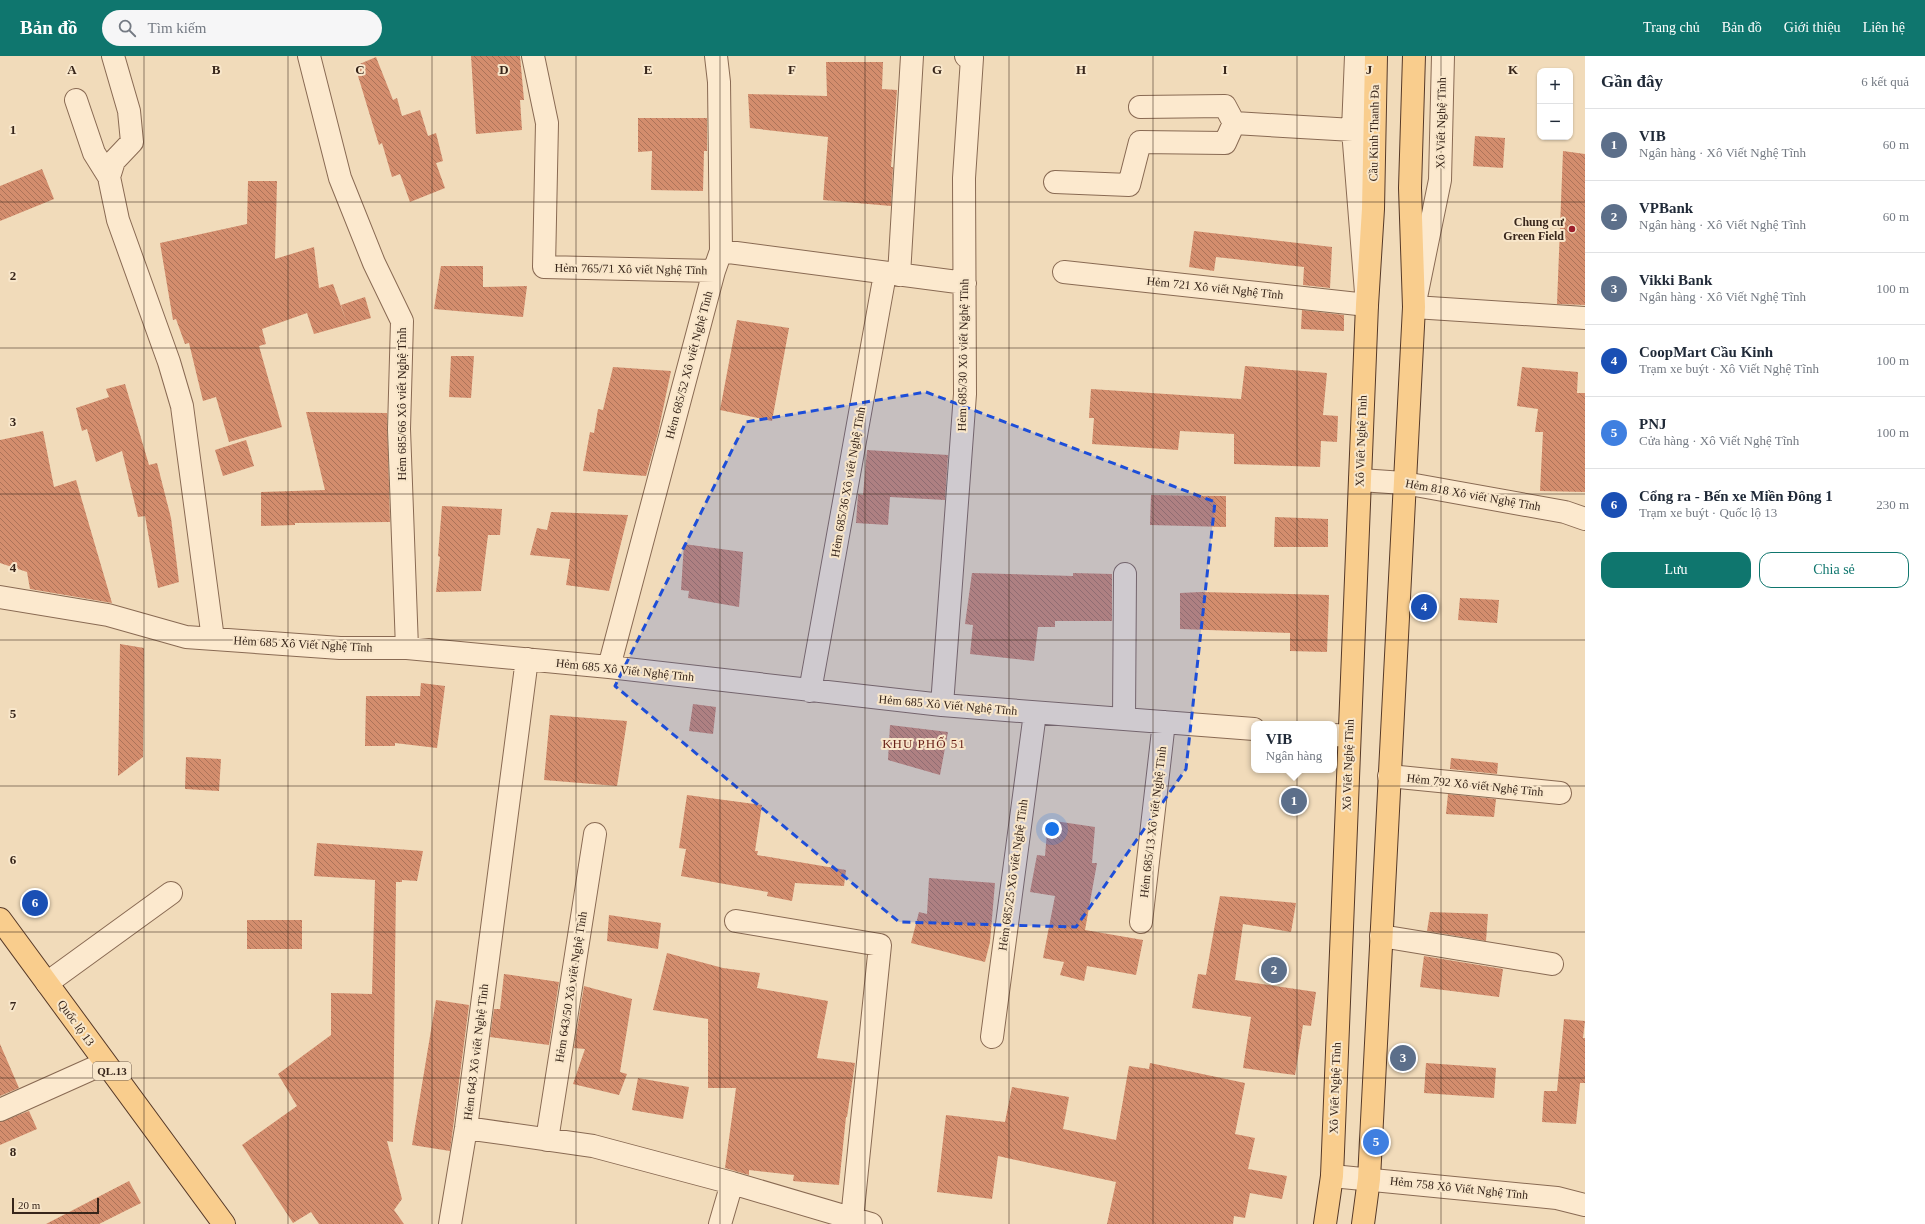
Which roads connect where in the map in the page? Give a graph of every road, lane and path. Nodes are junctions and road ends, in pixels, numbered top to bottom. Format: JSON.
{"nodes":[{"id":1,"x":113,"y":56,"type":"edge"},
{"id":2,"x":309,"y":56,"type":"edge"},
{"id":3,"x":533,"y":56,"type":"edge"},
{"id":4,"x":716,"y":56,"type":"edge"},
{"id":5,"x":912,"y":56,"type":"edge"},
{"id":6,"x":966,"y":56,"type":"edge"},
{"id":7,"x":1356,"y":56,"type":"edge"},
{"id":8,"x":1376,"y":56,"type":"edge"},
{"id":9,"x":1414,"y":56,"type":"edge"},
{"id":10,"x":1443,"y":56,"type":"edge"},
{"id":11,"x":76,"y":100,"type":"dead end"},
{"id":12,"x":1140,"y":107,"type":"dead end"},
{"id":13,"x":1234,"y":123,"type":"junction"},
{"id":14,"x":1353,"y":130,"type":"junction"},
{"id":15,"x":109,"y":177,"type":"junction"},
{"id":16,"x":1055,"y":182,"type":"dead end"},
{"id":17,"x":1373,"y":209,"type":"joint"},
{"id":18,"x":717,"y":261,"type":"junction"},
{"id":19,"x":1064,"y":272,"type":"dead end"},
{"id":20,"x":892,"y":274,"type":"junction"},
{"id":21,"x":965,"y":283,"type":"junction"},
{"id":22,"x":1367,"y":305,"type":"junction"},
{"id":23,"x":1414,"y":307,"type":"junction"},
{"id":24,"x":1585,"y":318,"type":"edge"},
{"id":25,"x":1360,"y":480,"type":"junction"},
{"id":26,"x":1404,"y":483,"type":"junction"},
{"id":27,"x":1585,"y":520,"type":"edge"},
{"id":28,"x":1126,"y":574,"type":"dead end"},
{"id":29,"x":0,"y":597,"type":"edge"},
{"id":30,"x":213,"y":638,"type":"junction"},
{"id":31,"x":407,"y":648,"type":"junction"},
{"id":32,"x":527,"y":659,"type":"junction"},
{"id":33,"x":608,"y":667,"type":"junction"},
{"id":34,"x":810,"y":691,"type":"junction"},
{"id":35,"x":942,"y":705,"type":"junction"},
{"id":36,"x":1035,"y":712,"type":"junction"},
{"id":37,"x":1124,"y":719,"type":"junction"},
{"id":38,"x":1164,"y":722,"type":"junction"},
{"id":39,"x":1251,"y":729,"type":"edge"},
{"id":40,"x":1342,"y":736,"type":"edge"},
{"id":41,"x":1389,"y":776,"type":"junction"},
{"id":42,"x":1560,"y":793,"type":"dead end"},
{"id":43,"x":595,"y":834,"type":"dead end"},
{"id":44,"x":171,"y":892,"type":"dead end"},
{"id":45,"x":0,"y":919,"type":"edge"},
{"id":46,"x":736,"y":921,"type":"dead end"},
{"id":47,"x":1141,"y":922,"type":"dead end"},
{"id":48,"x":1381,"y":936,"type":"junction"},
{"id":49,"x":1552,"y":964,"type":"dead end"},
{"id":50,"x":47,"y":982,"type":"junction"},
{"id":51,"x":992,"y":1037,"type":"dead end"},
{"id":52,"x":105,"y":1063,"type":"junction"},
{"id":53,"x":0,"y":1110,"type":"edge"},
{"id":54,"x":466,"y":1128,"type":"junction"},
{"id":55,"x":547,"y":1140,"type":"junction"},
{"id":56,"x":1332,"y":1176,"type":"junction"},
{"id":57,"x":1368,"y":1179,"type":"junction"},
{"id":58,"x":732,"y":1183,"type":"junction"},
{"id":59,"x":1585,"y":1205,"type":"edge"},
{"id":60,"x":862,"y":1222,"type":"edge"},
{"id":61,"x":224,"y":1224,"type":"edge"},
{"id":62,"x":450,"y":1224,"type":"edge"},
{"id":63,"x":720,"y":1224,"type":"edge"},
{"id":64,"x":1325,"y":1224,"type":"edge"},
{"id":65,"x":1363,"y":1224,"type":"edge"}],
"edges":[{"from":1,"to":15,"type":"street"},
{"from":2,"to":31,"type":"street","name":"Hẻm 685/66 Xô viết Nghệ Tĩnh"},
{"from":3,"to":18,"type":"street","name":"Hẻm 765/71 Xô viết Nghệ Tĩnh"},
{"from":4,"to":18,"type":"street","name":"Hẻm 685/52 Xô viết Nghệ Tĩnh"},
{"from":5,"to":20,"type":"street"},
{"from":6,"to":21,"type":"street","name":"Hẻm 685/30 Xô viết Nghệ Tĩnh"},
{"from":7,"to":14,"type":"street","name":"Xô Viết Nghệ Tĩnh"},
{"from":8,"to":17,"type":"main road","name":"Cầu Kinh Thanh Đa"},
{"from":9,"to":23,"type":"main road","name":"Xô Viết Nghệ Tĩnh"},
{"from":10,"to":23,"type":"street","name":"Xô Viết Nghệ Tĩnh"},
{"from":11,"to":15,"type":"street"},
{"from":12,"to":13,"type":"street"},
{"from":13,"to":14,"type":"street"},
{"from":13,"to":16,"type":"street"},
{"from":14,"to":22,"type":"street","name":"Xô Viết Nghệ Tĩnh"},
{"from":15,"to":30,"type":"street"},
{"from":17,"to":22,"type":"main road","name":"Xô Viết Nghệ Tĩnh"},
{"from":18,"to":20,"type":"street"},
{"from":18,"to":33,"type":"street","name":"Hẻm 685/52 Xô viết Nghệ Tĩnh"},
{"from":19,"to":22,"type":"street","name":"Hẻm 721 Xô viết Nghệ Tĩnh"},
{"from":20,"to":21,"type":"street"},
{"from":20,"to":34,"type":"street","name":"Hẻm 685/36 Xô viết Nghệ Tĩnh"},
{"from":21,"to":35,"type":"street","name":"Hẻm 685/30 Xô viết Nghệ Tĩnh"},
{"from":22,"to":25,"type":"main road","name":"Xô Viết Nghệ Tĩnh"},
{"from":23,"to":24,"type":"street"},
{"from":23,"to":26,"type":"main road","name":"Xô Viết Nghệ Tĩnh"},
{"from":25,"to":26,"type":"street","name":"Hẻm 818 Xô viết Nghệ Tĩnh"},
{"from":25,"to":40,"type":"main road","name":"Xô Viết Nghệ Tĩnh"},
{"from":26,"to":27,"type":"street","name":"Hẻm 818 Xô viết Nghệ Tĩnh"},
{"from":26,"to":41,"type":"main road","name":"Xô Viết Nghệ Tĩnh"},
{"from":28,"to":37,"type":"street"},
{"from":29,"to":30,"type":"street","name":"Hẻm 685 Xô Viết Nghệ Tĩnh"},
{"from":30,"to":31,"type":"street","name":"Hẻm 685 Xô Viết Nghệ Tĩnh"},
{"from":31,"to":32,"type":"street","name":"Hẻm 685 Xô Viết Nghệ Tĩnh"},
{"from":32,"to":33,"type":"street","name":"Hẻm 685 Xô Viết Nghệ Tĩnh"},
{"from":32,"to":54,"type":"street","name":"Hẻm 643 Xô viết Nghệ Tĩnh"},
{"from":33,"to":34,"type":"street","name":"Hẻm 685 Xô Viết Nghệ Tĩnh"},
{"from":34,"to":35,"type":"street","name":"Hẻm 685 Xô Viết Nghệ Tĩnh"},
{"from":35,"to":36,"type":"street","name":"Hẻm 685 Xô Viết Nghệ Tĩnh"},
{"from":36,"to":37,"type":"street","name":"Hẻm 685 Xô Viết Nghệ Tĩnh"},
{"from":36,"to":51,"type":"street","name":"Hẻm 685/25 Xô viết Nghệ Tĩnh"},
{"from":37,"to":38,"type":"street","name":"Hẻm 685 Xô Viết Nghệ Tĩnh"},
{"from":38,"to":39,"type":"street","name":"Hẻm 685 Xô Viết Nghệ Tĩnh"},
{"from":38,"to":47,"type":"street","name":"Hẻm 685/13 Xô viết Nghệ Tĩnh"},
{"from":40,"to":56,"type":"main road","name":"Xô Viết Nghệ Tĩnh"},
{"from":41,"to":42,"type":"street","name":"Hẻm 792 Xô viết Nghệ Tĩnh"},
{"from":41,"to":48,"type":"main road","name":"Xô Viết Nghệ Tĩnh"},
{"from":43,"to":55,"type":"street","name":"Hẻm 643/50 Xô viết Nghệ Tĩnh"},
{"from":44,"to":50,"type":"street"},
{"from":45,"to":50,"type":"main road","name":"Quốc lộ 13","number":"QL.13"},
{"from":46,"to":60,"type":"street"},
{"from":48,"to":49,"type":"street"},
{"from":48,"to":57,"type":"main road","name":"Xô Viết Nghệ Tĩnh"},
{"from":50,"to":52,"type":"main road","name":"Quốc lộ 13","number":"QL.13"},
{"from":52,"to":53,"type":"street"},
{"from":52,"to":61,"type":"main road","name":"Quốc lộ 13","number":"QL.13"},
{"from":54,"to":55,"type":"street","name":"Hẻm 643 Xô viết Nghệ Tĩnh"},
{"from":54,"to":62,"type":"street"},
{"from":55,"to":58,"type":"street","name":"Hẻm 643 Xô viết Nghệ Tĩnh"},
{"from":56,"to":57,"type":"street","name":"Hẻm 758 Xô Viết Nghệ Tĩnh"},
{"from":56,"to":64,"type":"main road","name":"Xô Viết Nghệ Tĩnh"},
{"from":57,"to":59,"type":"street","name":"Hẻm 758 Xô Viết Nghệ Tĩnh"},
{"from":57,"to":65,"type":"main road","name":"Xô Viết Nghệ Tĩnh"},
{"from":58,"to":60,"type":"street","name":"Hẻm 643 Xô viết Nghệ Tĩnh"},
{"from":58,"to":63,"type":"street"}]}
